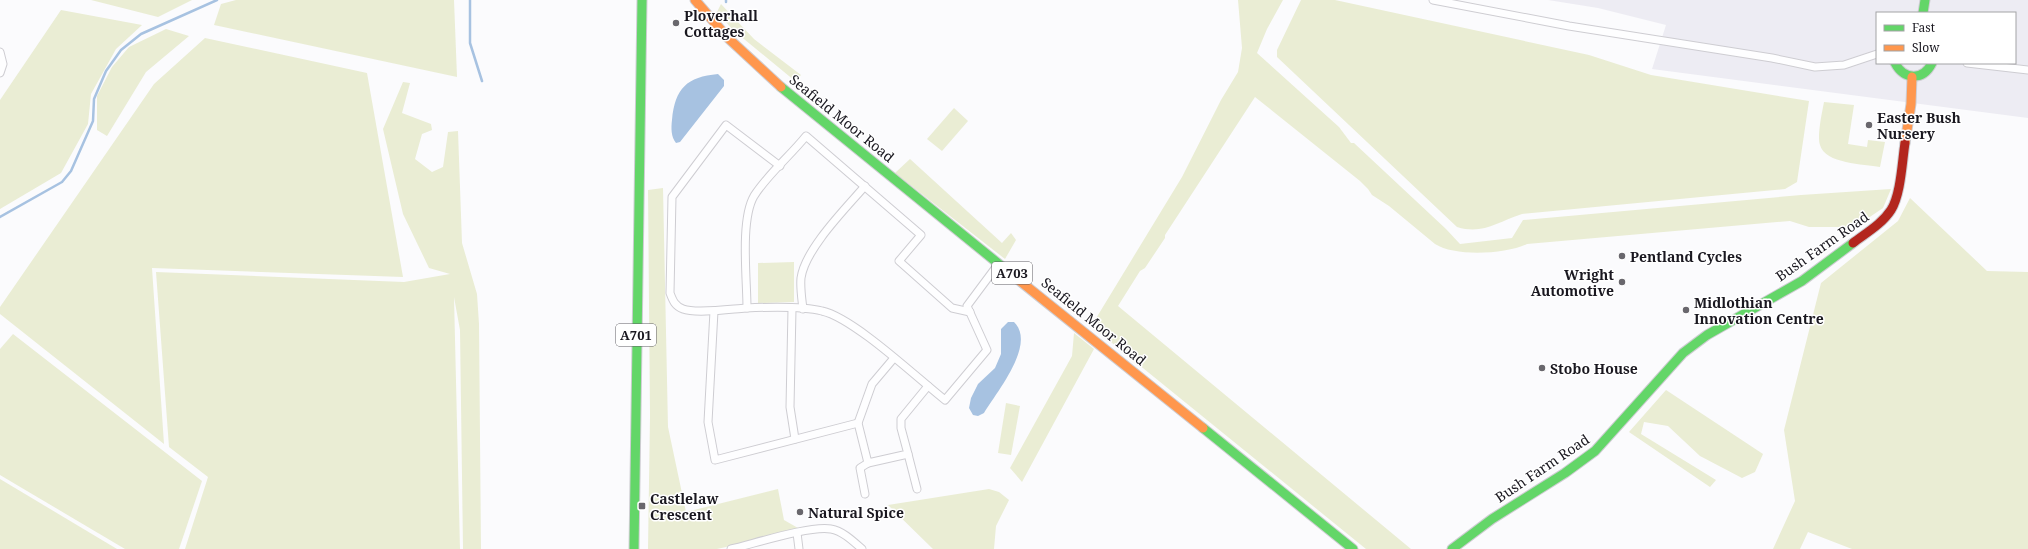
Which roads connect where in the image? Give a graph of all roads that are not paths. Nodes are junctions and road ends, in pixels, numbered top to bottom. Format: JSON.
{"nodes":[{"id":1,"x":642,"y":0,"type":"edge"},
{"id":2,"x":695,"y":0,"type":"edge"},
{"id":3,"x":1433,"y":0,"type":"edge"},
{"id":4,"x":1925,"y":0,"type":"edge"},
{"id":5,"x":1923,"y":12,"type":"edge"},
{"id":6,"x":0,"y":52,"type":"edge"},
{"id":7,"x":1876,"y":54,"type":"edge"},
{"id":8,"x":1869,"y":56,"type":"junction"},
{"id":9,"x":1876,"y":58,"type":"edge"},
{"id":10,"x":1893,"y":64,"type":"edge"},
{"id":11,"x":1931,"y":64,"type":"edge"},
{"id":12,"x":1976,"y":64,"type":"edge"},
{"id":13,"x":2028,"y":70,"type":"edge"},
{"id":14,"x":0,"y":74,"type":"edge"},
{"id":15,"x":1912,"y":78,"type":"junction"},
{"id":16,"x":780,"y":166,"type":"junction"},
{"id":17,"x":865,"y":186,"type":"junction"},
{"id":18,"x":999,"y":263,"type":"junction"},
{"id":19,"x":747,"y":308,"type":"junction"},
{"id":20,"x":792,"y":309,"type":"junction"},
{"id":21,"x":803,"y":309,"type":"junction"},
{"id":22,"x":714,"y":311,"type":"junction"},
{"id":23,"x":970,"y":312,"type":"junction"},
{"id":24,"x":894,"y":358,"type":"junction"},
{"id":25,"x":928,"y":386,"type":"junction"},
{"id":26,"x":858,"y":423,"type":"junction"},
{"id":27,"x":795,"y":439,"type":"junction"},
{"id":28,"x":908,"y":454,"type":"junction"},
{"id":29,"x":868,"y":463,"type":"junction"},
{"id":30,"x":917,"y":489,"type":"dead end"},
{"id":31,"x":865,"y":494,"type":"dead end"},
{"id":32,"x":1474,"y":531,"type":"junction"},
{"id":33,"x":797,"y":533,"type":"junction"},
{"id":34,"x":634,"y":549,"type":"edge"},
{"id":35,"x":731,"y":549,"type":"edge"},
{"id":36,"x":800,"y":549,"type":"edge"},
{"id":37,"x":862,"y":549,"type":"edge"},
{"id":38,"x":1354,"y":549,"type":"edge"},
{"id":39,"x":1452,"y":549,"type":"edge"},
{"id":40,"x":1463,"y":549,"type":"edge"}],
"edges":[{"from":1,"to":34,"type":"main road","number":"A701"},
{"from":2,"to":18,"type":"main road","name":"Seafield Moor Road","number":"A703"},
{"from":3,"to":8,"type":"street"},
{"from":4,"to":5,"type":"main road"},
{"from":6,"to":14,"type":"street"},
{"from":7,"to":8,"type":"street"},
{"from":8,"to":9,"type":"street"},
{"from":10,"to":15,"type":"main road"},
{"from":11,"to":15,"type":"main road"},
{"from":12,"to":13,"type":"street"},
{"from":15,"to":32,"type":"main road","name":"Bush Farm Road"},
{"from":16,"to":17,"type":"street"},
{"from":16,"to":19,"type":"street"},
{"from":16,"to":22,"type":"street"},
{"from":17,"to":21,"type":"street"},
{"from":17,"to":23,"type":"street"},
{"from":18,"to":23,"type":"street"},
{"from":18,"to":38,"type":"main road","name":"Seafield Moor Road","number":"A703"},
{"from":19,"to":20,"type":"street"},
{"from":19,"to":22,"type":"street"},
{"from":20,"to":21,"type":"street"},
{"from":20,"to":27,"type":"street"},
{"from":21,"to":24,"type":"street"},
{"from":22,"to":27,"type":"street"},
{"from":23,"to":25,"type":"street"},
{"from":24,"to":25,"type":"street"},
{"from":24,"to":26,"type":"street"},
{"from":25,"to":28,"type":"street"},
{"from":26,"to":27,"type":"street"},
{"from":26,"to":29,"type":"street"},
{"from":28,"to":29,"type":"street"},
{"from":28,"to":30,"type":"street"},
{"from":29,"to":31,"type":"street"},
{"from":32,"to":39,"type":"main road","name":"Bush Farm Road"},
{"from":32,"to":40,"type":"main road","name":"Bush Farm Road"},
{"from":33,"to":35,"type":"street"},
{"from":33,"to":36,"type":"street"},
{"from":33,"to":37,"type":"street"}]}
